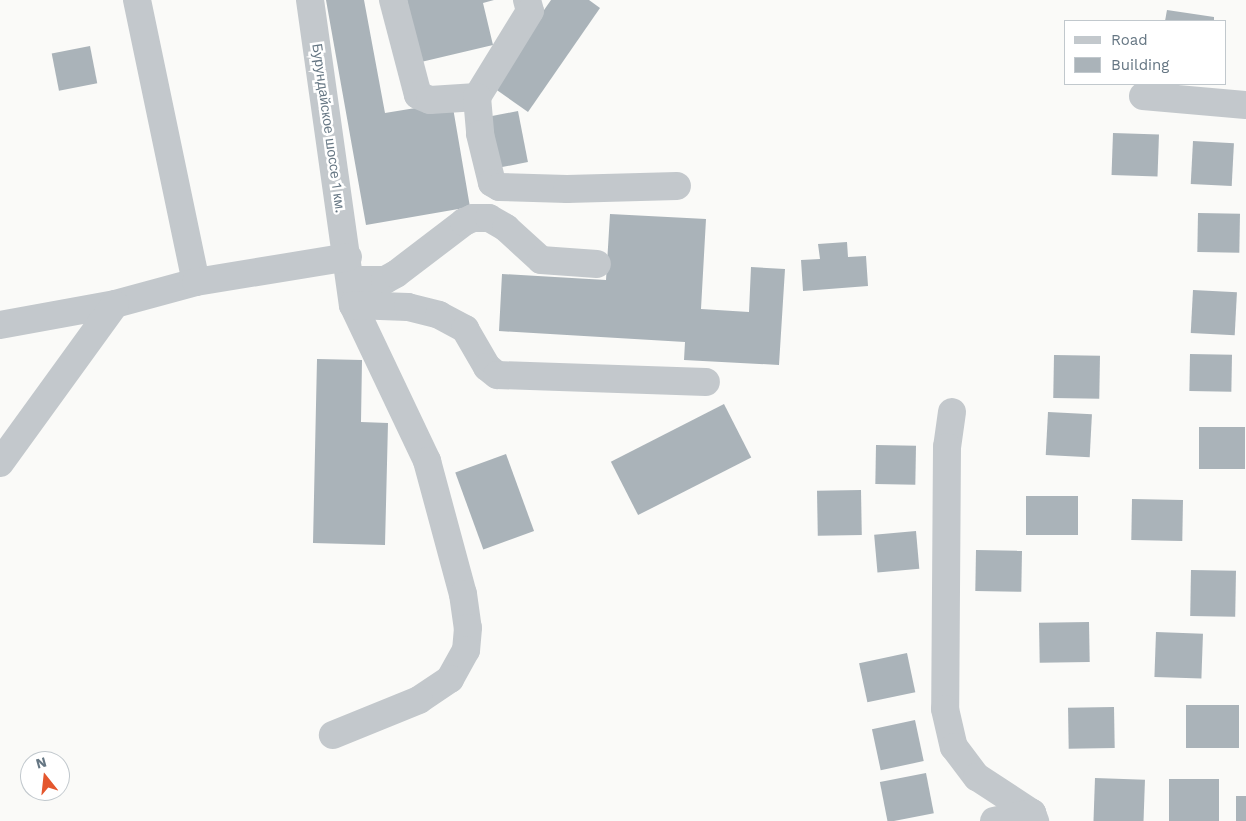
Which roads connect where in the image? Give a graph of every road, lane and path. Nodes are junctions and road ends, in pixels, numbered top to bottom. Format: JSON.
{"nodes":[{"id":1,"x":137,"y":0,"type":"edge"},
{"id":2,"x":310,"y":0,"type":"edge"},
{"id":3,"x":393,"y":0,"type":"edge"},
{"id":4,"x":527,"y":0,"type":"edge"},
{"id":5,"x":1143,"y":96,"type":"dead end"},
{"id":6,"x":477,"y":97,"type":"junction"},
{"id":7,"x":1246,"y":105,"type":"edge"},
{"id":8,"x":677,"y":186,"type":"dead end"},
{"id":9,"x":597,"y":264,"type":"dead end"},
{"id":10,"x":350,"y":281,"type":"junction"},
{"id":11,"x":196,"y":282,"type":"junction"},
{"id":12,"x":115,"y":304,"type":"junction"},
{"id":13,"x":0,"y":325,"type":"edge"},
{"id":14,"x":706,"y":382,"type":"dead end"},
{"id":15,"x":952,"y":412,"type":"dead end"},
{"id":16,"x":0,"y":463,"type":"edge"},
{"id":17,"x":333,"y":735,"type":"dead end"},
{"id":18,"x":1034,"y":817,"type":"edge"},
{"id":19,"x":994,"y":821,"type":"edge"}],
"edges":[{"from":1,"to":11,"type":"street"},
{"from":2,"to":10,"type":"street","name":"Бурундайское шоссе 1 км."},
{"from":3,"to":6,"type":"street"},
{"from":4,"to":6,"type":"street"},
{"from":5,"to":7,"type":"street"},
{"from":6,"to":8,"type":"street"},
{"from":9,"to":10,"type":"street"},
{"from":10,"to":11,"type":"street"},
{"from":10,"to":14,"type":"street"},
{"from":10,"to":17,"type":"street","name":"Бурундайское шоссе 1 км."},
{"from":11,"to":12,"type":"street"},
{"from":12,"to":13,"type":"street"},
{"from":12,"to":16,"type":"street"},
{"from":15,"to":18,"type":"street"},
{"from":18,"to":19,"type":"street"}]}
